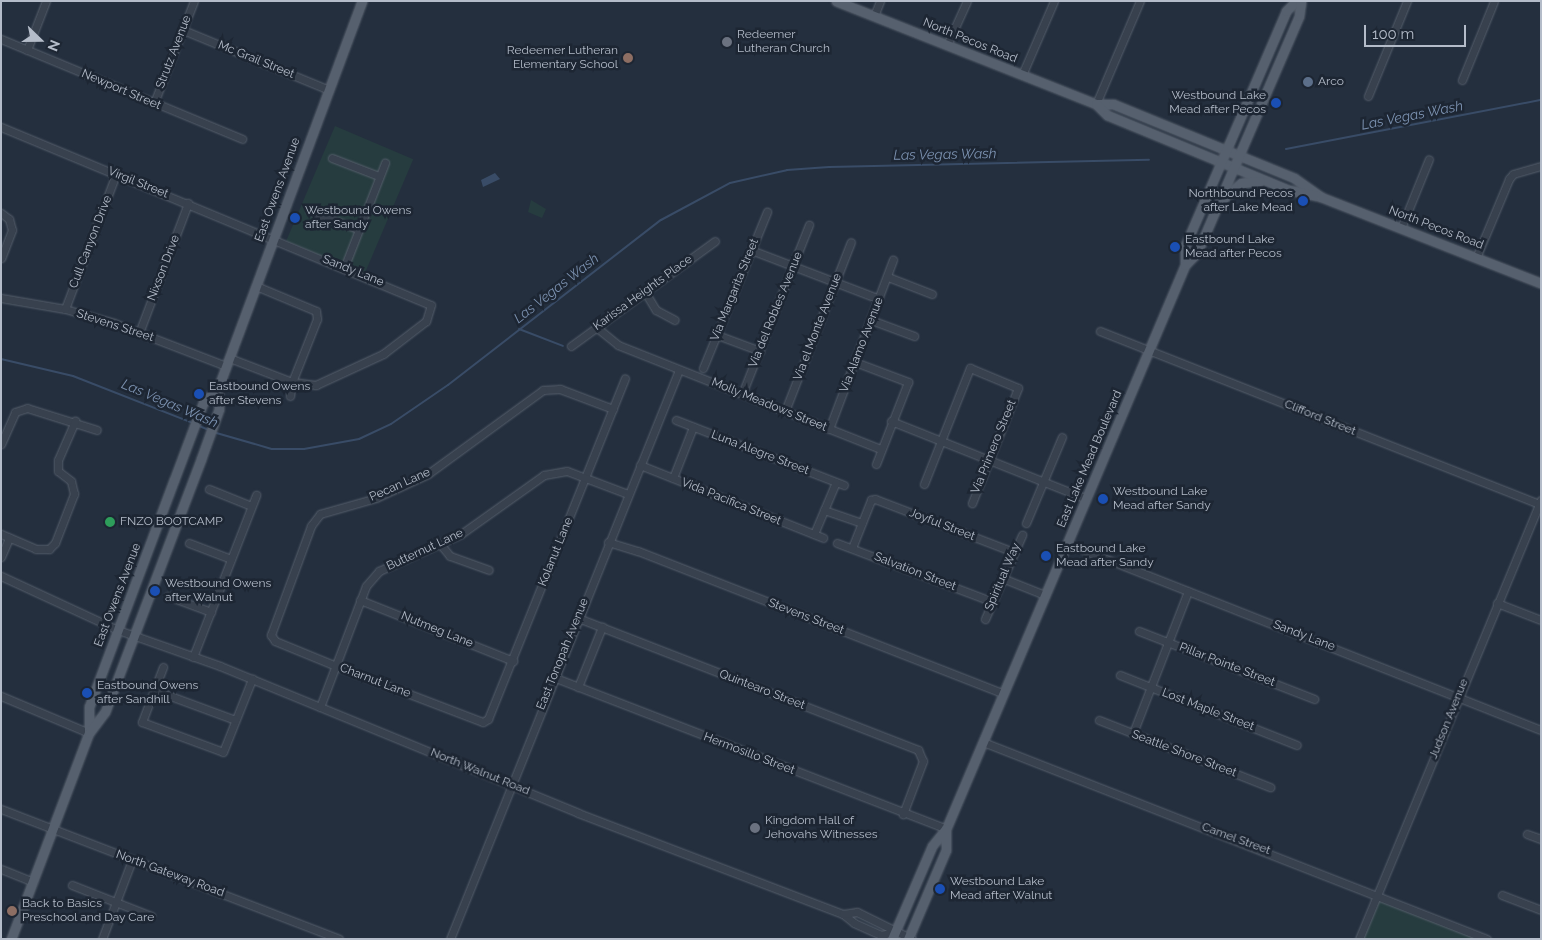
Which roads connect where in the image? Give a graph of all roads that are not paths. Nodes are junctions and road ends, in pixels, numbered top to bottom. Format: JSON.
{"nodes":[{"id":1,"x":46,"y":1,"type":"edge"},
{"id":2,"x":194,"y":1,"type":"edge"},
{"id":3,"x":362,"y":1,"type":"edge"},
{"id":4,"x":836,"y":1,"type":"edge"},
{"id":5,"x":880,"y":1,"type":"edge"},
{"id":6,"x":967,"y":1,"type":"edge"},
{"id":7,"x":1054,"y":1,"type":"edge"},
{"id":8,"x":1140,"y":1,"type":"edge"},
{"id":9,"x":1296,"y":1,"type":"edge"},
{"id":10,"x":1301,"y":1,"type":"edge"},
{"id":11,"x":1407,"y":1,"type":"edge"},
{"id":12,"x":1494,"y":1,"type":"edge"},
{"id":13,"x":874,"y":16,"type":"junction"},
{"id":14,"x":182,"y":30,"type":"junction"},
{"id":15,"x":1,"y":39,"type":"edge"},
{"id":16,"x":947,"y":45,"type":"junction"},
{"id":17,"x":26,"y":50,"type":"junction"},
{"id":18,"x":1022,"y":75,"type":"junction"},
{"id":19,"x":1462,"y":80,"type":"dead end"},
{"id":20,"x":329,"y":90,"type":"junction"},
{"id":21,"x":1368,"y":96,"type":"dead end"},
{"id":22,"x":154,"y":103,"type":"junction"},
{"id":23,"x":1096,"y":104,"type":"junction"},
{"id":24,"x":1,"y":127,"type":"edge"},
{"id":25,"x":242,"y":140,"type":"dead end"},
{"id":26,"x":1226,"y":150,"type":"junction"},
{"id":27,"x":1239,"y":156,"type":"junction"},
{"id":28,"x":332,"y":158,"type":"dead end"},
{"id":29,"x":1429,"y":159,"type":"dead end"},
{"id":30,"x":1221,"y":162,"type":"junction"},
{"id":31,"x":385,"y":163,"type":"dead end"},
{"id":32,"x":1541,"y":166,"type":"edge"},
{"id":33,"x":1234,"y":168,"type":"junction"},
{"id":34,"x":116,"y":174,"type":"junction"},
{"id":35,"x":379,"y":176,"type":"junction"},
{"id":36,"x":1267,"y":182,"type":"junction"},
{"id":37,"x":1321,"y":197,"type":"junction"},
{"id":38,"x":188,"y":203,"type":"junction"},
{"id":39,"x":1218,"y":203,"type":"junction"},
{"id":40,"x":310,"y":211,"type":"dead end"},
{"id":41,"x":767,"y":212,"type":"dead end"},
{"id":42,"x":1,"y":213,"type":"edge"},
{"id":43,"x":809,"y":225,"type":"dead end"},
{"id":44,"x":1401,"y":228,"type":"junction"},
{"id":45,"x":358,"y":229,"type":"junction"},
{"id":46,"x":274,"y":239,"type":"junction"},
{"id":47,"x":715,"y":241,"type":"dead end"},
{"id":48,"x":851,"y":242,"type":"dead end"},
{"id":49,"x":751,"y":250,"type":"junction"},
{"id":50,"x":1,"y":258,"type":"edge"},
{"id":51,"x":1476,"y":258,"type":"junction"},
{"id":52,"x":893,"y":260,"type":"dead end"},
{"id":53,"x":1185,"y":265,"type":"junction"},
{"id":54,"x":793,"y":266,"type":"junction"},
{"id":55,"x":344,"y":268,"type":"junction"},
{"id":56,"x":888,"y":277,"type":"junction"},
{"id":57,"x":834,"y":282,"type":"junction"},
{"id":58,"x":1541,"y":283,"type":"edge"},
{"id":59,"x":256,"y":286,"type":"junction"},
{"id":60,"x":645,"y":292,"type":"junction"},
{"id":61,"x":932,"y":294,"type":"dead end"},
{"id":62,"x":1,"y":298,"type":"edge"},
{"id":63,"x":879,"y":299,"type":"junction"},
{"id":64,"x":431,"y":306,"type":"joint"},
{"id":65,"x":65,"y":309,"type":"junction"},
{"id":66,"x":675,"y":320,"type":"dead end"},
{"id":67,"x":871,"y":320,"type":"junction"},
{"id":68,"x":596,"y":327,"type":"junction"},
{"id":69,"x":1100,"y":331,"type":"dead end"},
{"id":70,"x":139,"y":333,"type":"junction"},
{"id":71,"x":717,"y":334,"type":"junction"},
{"id":72,"x":914,"y":336,"type":"dead end"},
{"id":73,"x":572,"y":346,"type":"dead end"},
{"id":74,"x":1149,"y":350,"type":"junction"},
{"id":75,"x":760,"y":351,"type":"junction"},
{"id":76,"x":228,"y":362,"type":"junction"},
{"id":77,"x":855,"y":362,"type":"junction"},
{"id":78,"x":702,"y":368,"type":"dead end"},
{"id":79,"x":679,"y":370,"type":"junction"},
{"id":80,"x":625,"y":379,"type":"dead end"},
{"id":81,"x":292,"y":382,"type":"junction"},
{"id":82,"x":218,"y":388,"type":"junction"},
{"id":83,"x":742,"y":394,"type":"junction"},
{"id":84,"x":290,"y":396,"type":"dead end"},
{"id":85,"x":613,"y":409,"type":"junction"},
{"id":86,"x":785,"y":411,"type":"junction"},
{"id":87,"x":676,"y":420,"type":"dead end"},
{"id":88,"x":75,"y":421,"type":"junction"},
{"id":89,"x":891,"y":422,"type":"junction"},
{"id":90,"x":693,"y":427,"type":"junction"},
{"id":91,"x":829,"y":429,"type":"junction"},
{"id":92,"x":97,"y":430,"type":"dead end"},
{"id":93,"x":1062,"y":437,"type":"dead end"},
{"id":94,"x":940,"y":442,"type":"junction"},
{"id":95,"x":1,"y":444,"type":"edge"},
{"id":96,"x":881,"y":449,"type":"junction"},
{"id":97,"x":989,"y":461,"type":"junction"},
{"id":98,"x":876,"y":464,"type":"dead end"},
{"id":99,"x":640,"y":465,"type":"junction"},
{"id":100,"x":586,"y":477,"type":"junction"},
{"id":101,"x":673,"y":478,"type":"junction"},
{"id":102,"x":836,"y":482,"type":"junction"},
{"id":103,"x":1044,"y":482,"type":"junction"},
{"id":104,"x":924,"y":484,"type":"dead end"},
{"id":105,"x":844,"y":485,"type":"dead end"},
{"id":106,"x":209,"y":489,"type":"dead end"},
{"id":107,"x":628,"y":494,"type":"junction"},
{"id":108,"x":256,"y":495,"type":"dead end"},
{"id":109,"x":1087,"y":499,"type":"junction"},
{"id":110,"x":972,"y":503,"type":"dead end"},
{"id":111,"x":1540,"y":503,"type":"edge"},
{"id":112,"x":252,"y":506,"type":"junction"},
{"id":113,"x":824,"y":510,"type":"junction"},
{"id":114,"x":862,"y":523,"type":"junction"},
{"id":115,"x":1026,"y":523,"type":"dead end"},
{"id":116,"x":1,"y":534,"type":"edge"},
{"id":117,"x":814,"y":534,"type":"junction"},
{"id":118,"x":1022,"y":535,"type":"dead end"},
{"id":119,"x":9,"y":538,"type":"junction"},
{"id":120,"x":823,"y":538,"type":"dead end"},
{"id":121,"x":608,"y":542,"type":"junction"},
{"id":122,"x":189,"y":543,"type":"dead end"},
{"id":123,"x":837,"y":543,"type":"dead end"},
{"id":124,"x":1068,"y":544,"type":"junction"},
{"id":125,"x":441,"y":545,"type":"junction"},
{"id":126,"x":852,"y":548,"type":"junction"},
{"id":127,"x":1014,"y":552,"type":"junction"},
{"id":128,"x":1,"y":558,"type":"edge"},
{"id":129,"x":231,"y":559,"type":"junction"},
{"id":130,"x":489,"y":570,"type":"dead end"},
{"id":131,"x":1,"y":576,"type":"edge"},
{"id":132,"x":1002,"y":578,"type":"junction"},
{"id":133,"x":1188,"y":591,"type":"junction"},
{"id":134,"x":1045,"y":595,"type":"junction"},
{"id":135,"x":168,"y":596,"type":"dead end"},
{"id":136,"x":360,"y":600,"type":"junction"},
{"id":137,"x":992,"y":602,"type":"junction"},
{"id":138,"x":1497,"y":603,"type":"junction"},
{"id":139,"x":211,"y":612,"type":"junction"},
{"id":140,"x":578,"y":618,"type":"junction"},
{"id":141,"x":985,"y":620,"type":"dead end"},
{"id":142,"x":1541,"y":620,"type":"edge"},
{"id":143,"x":602,"y":628,"type":"junction"},
{"id":144,"x":118,"y":630,"type":"junction"},
{"id":145,"x":1139,"y":631,"type":"dead end"},
{"id":146,"x":271,"y":635,"type":"joint"},
{"id":147,"x":134,"y":636,"type":"junction"},
{"id":148,"x":1168,"y":642,"type":"junction"},
{"id":149,"x":193,"y":657,"type":"junction"},
{"id":150,"x":513,"y":660,"type":"junction"},
{"id":151,"x":336,"y":666,"type":"junction"},
{"id":152,"x":163,"y":667,"type":"dead end"},
{"id":153,"x":1120,"y":675,"type":"dead end"},
{"id":154,"x":553,"y":677,"type":"junction"},
{"id":155,"x":252,"y":679,"type":"junction"},
{"id":156,"x":578,"y":687,"type":"junction"},
{"id":157,"x":1150,"y":687,"type":"junction"},
{"id":158,"x":154,"y":690,"type":"junction"},
{"id":159,"x":1003,"y":693,"type":"junction"},
{"id":160,"x":1,"y":696,"type":"edge"},
{"id":161,"x":1458,"y":696,"type":"junction"},
{"id":162,"x":1314,"y":699,"type":"dead end"},
{"id":163,"x":320,"y":707,"type":"junction"},
{"id":164,"x":235,"y":720,"type":"junction"},
{"id":165,"x":1099,"y":720,"type":"dead end"},
{"id":166,"x":483,"y":722,"type":"joint"},
{"id":167,"x":1541,"y":730,"type":"edge"},
{"id":168,"x":89,"y":733,"type":"junction"},
{"id":169,"x":1133,"y":734,"type":"junction"},
{"id":170,"x":983,"y":742,"type":"junction"},
{"id":171,"x":1297,"y":744,"type":"dead end"},
{"id":172,"x":510,"y":784,"type":"junction"},
{"id":173,"x":1270,"y":787,"type":"dead end"},
{"id":174,"x":1,"y":809,"type":"edge"},
{"id":175,"x":902,"y":814,"type":"junction"},
{"id":176,"x":946,"y":828,"type":"junction"},
{"id":177,"x":52,"y":830,"type":"junction"},
{"id":178,"x":1527,"y":834,"type":"dead end"},
{"id":179,"x":1541,"y":839,"type":"edge"},
{"id":180,"x":132,"y":860,"type":"junction"},
{"id":181,"x":1,"y":869,"type":"edge"},
{"id":182,"x":33,"y":882,"type":"junction"},
{"id":183,"x":72,"y":885,"type":"dead end"},
{"id":184,"x":1377,"y":894,"type":"junction"},
{"id":185,"x":1502,"y":895,"type":"dead end"},
{"id":186,"x":116,"y":902,"type":"junction"},
{"id":187,"x":1541,"y":910,"type":"edge"},
{"id":188,"x":842,"y":914,"type":"junction"},
{"id":189,"x":151,"y":916,"type":"dead end"},
{"id":190,"x":894,"y":936,"type":"edge"},
{"id":191,"x":910,"y":938,"type":"edge"},
{"id":192,"x":11,"y":939,"type":"edge"},
{"id":193,"x":102,"y":939,"type":"edge"},
{"id":194,"x":339,"y":939,"type":"edge"},
{"id":195,"x":450,"y":939,"type":"edge"},
{"id":196,"x":1359,"y":939,"type":"edge"},
{"id":197,"x":1487,"y":939,"type":"edge"}],
"edges":[{"from":1,"to":17,"type":"street"},
{"from":2,"to":14,"type":"street","name":"Strutz Avenue"},
{"from":3,"to":20,"type":"main road","name":"East Owens Avenue"},
{"from":4,"to":13,"type":"main road","name":"North Pecos Road"},
{"from":5,"to":13,"type":"street"},
{"from":6,"to":16,"type":"street"},
{"from":7,"to":18,"type":"street"},
{"from":8,"to":23,"type":"street"},
{"from":9,"to":26,"type":"main road","name":"East Lake Mead Boulevard"},
{"from":10,"to":27,"type":"main road","name":"East Lake Mead Boulevard"},
{"from":11,"to":21,"type":"street"},
{"from":12,"to":19,"type":"street"},
{"from":13,"to":16,"type":"main road","name":"North Pecos Road"},
{"from":14,"to":20,"type":"street","name":"Mc Grail Street"},
{"from":14,"to":22,"type":"street","name":"Strutz Avenue"},
{"from":15,"to":17,"type":"street","name":"Newport Street"},
{"from":16,"to":18,"type":"main road","name":"North Pecos Road"},
{"from":17,"to":22,"type":"street","name":"Newport Street"},
{"from":18,"to":23,"type":"main road","name":"North Pecos Road"},
{"from":20,"to":46,"type":"main road","name":"East Owens Avenue"},
{"from":22,"to":25,"type":"street","name":"Newport Street"},
{"from":23,"to":26,"type":"main road","name":"North Pecos Road"},
{"from":23,"to":30,"type":"main road","name":"North Pecos Road"},
{"from":24,"to":34,"type":"street","name":"Virgil Street"},
{"from":26,"to":27,"type":"main road","name":"North Pecos Road"},
{"from":26,"to":30,"type":"main road","name":"East Lake Mead Boulevard"},
{"from":27,"to":33,"type":"main road","name":"East Lake Mead Boulevard"},
{"from":27,"to":37,"type":"main road","name":"North Pecos Road"},
{"from":28,"to":35,"type":"street"},
{"from":29,"to":44,"type":"street"},
{"from":30,"to":33,"type":"main road","name":"North Pecos Road"},
{"from":30,"to":53,"type":"main road","name":"East Lake Mead Boulevard"},
{"from":31,"to":35,"type":"street"},
{"from":32,"to":51,"type":"street"},
{"from":33,"to":36,"type":"main road","name":"North Pecos Road"},
{"from":33,"to":39,"type":"main road","name":"East Lake Mead Boulevard"},
{"from":34,"to":38,"type":"street","name":"Virgil Street"},
{"from":34,"to":65,"type":"street","name":"Cull Canyon Drive"},
{"from":35,"to":45,"type":"street"},
{"from":36,"to":37,"type":"main road","name":"North Pecos Road"},
{"from":36,"to":39,"type":"main road"},
{"from":37,"to":44,"type":"main road","name":"North Pecos Road"},
{"from":38,"to":46,"type":"street","name":"Virgil Street"},
{"from":38,"to":70,"type":"street","name":"Nixson Drive"},
{"from":39,"to":53,"type":"main road","name":"East Lake Mead Boulevard"},
{"from":40,"to":45,"type":"street"},
{"from":41,"to":49,"type":"street","name":"Via Margarita Street"},
{"from":42,"to":50,"type":"street"},
{"from":43,"to":54,"type":"street","name":"Via del Robles Avenue"},
{"from":44,"to":51,"type":"main road","name":"North Pecos Road"},
{"from":45,"to":55,"type":"street"},
{"from":46,"to":55,"type":"street","name":"Sandy Lane"},
{"from":46,"to":59,"type":"main road","name":"East Owens Avenue"},
{"from":47,"to":60,"type":"street","name":"Karissa Heights Place"},
{"from":48,"to":57,"type":"street","name":"Via el Monte Avenue"},
{"from":49,"to":54,"type":"street"},
{"from":49,"to":71,"type":"street","name":"Via Margarita Street"},
{"from":51,"to":58,"type":"main road","name":"North Pecos Road"},
{"from":52,"to":56,"type":"street","name":"Via Alamo Avenue"},
{"from":53,"to":74,"type":"main road","name":"East Lake Mead Boulevard"},
{"from":54,"to":57,"type":"street"},
{"from":54,"to":75,"type":"street","name":"Via del Robles Avenue"},
{"from":55,"to":64,"type":"street","name":"Sandy Lane"},
{"from":56,"to":61,"type":"street"},
{"from":56,"to":63,"type":"street","name":"Via Alamo Avenue"},
{"from":57,"to":63,"type":"street"},
{"from":57,"to":86,"type":"street","name":"Via el Monte Avenue"},
{"from":59,"to":76,"type":"main road","name":"East Owens Avenue"},
{"from":59,"to":81,"type":"street"},
{"from":60,"to":66,"type":"street"},
{"from":60,"to":68,"type":"street","name":"Karissa Heights Place"},
{"from":62,"to":65,"type":"street","name":"Stevens Street"},
{"from":63,"to":67,"type":"street","name":"Via Alamo Avenue"},
{"from":64,"to":81,"type":"street","name":"Stevens Street"},
{"from":65,"to":70,"type":"street","name":"Stevens Street"},
{"from":67,"to":72,"type":"street"},
{"from":67,"to":77,"type":"street","name":"Via Alamo Avenue"},
{"from":68,"to":73,"type":"street","name":"Karissa Heights Place"},
{"from":68,"to":79,"type":"street","name":"Molly Meadows Street"},
{"from":69,"to":74,"type":"street","name":"Clifford Street"},
{"from":70,"to":76,"type":"street","name":"Stevens Street"},
{"from":71,"to":75,"type":"street"},
{"from":71,"to":78,"type":"street","name":"Via Margarita Street"},
{"from":74,"to":109,"type":"main road","name":"East Lake Mead Boulevard"},
{"from":74,"to":111,"type":"street","name":"Clifford Street"},
{"from":75,"to":83,"type":"street","name":"Via del Robles Avenue"},
{"from":76,"to":81,"type":"street","name":"Stevens Street"},
{"from":76,"to":82,"type":"main road","name":"East Owens Avenue"},
{"from":77,"to":89,"type":"street"},
{"from":77,"to":91,"type":"street","name":"Via Alamo Avenue"},
{"from":79,"to":83,"type":"street","name":"Molly Meadows Street"},
{"from":79,"to":99,"type":"street","name":"East Tonopah Avenue"},
{"from":80,"to":85,"type":"street","name":"Kolanut Lane"},
{"from":81,"to":84,"type":"street"},
{"from":82,"to":144,"type":"main road","name":"East Owens Avenue"},
{"from":82,"to":147,"type":"main road","name":"East Owens Avenue"},
{"from":83,"to":86,"type":"street","name":"Molly Meadows Street"},
{"from":85,"to":100,"type":"street","name":"Kolanut Lane"},
{"from":85,"to":146,"type":"street","name":"Pecan Lane"},
{"from":86,"to":91,"type":"street","name":"Molly Meadows Street"},
{"from":87,"to":90,"type":"street","name":"Luna Alegre Street"},
{"from":88,"to":92,"type":"street"},
{"from":88,"to":95,"type":"street"},
{"from":88,"to":119,"type":"street"},
{"from":89,"to":94,"type":"street"},
{"from":89,"to":96,"type":"street"},
{"from":90,"to":101,"type":"street"},
{"from":90,"to":102,"type":"street","name":"Luna Alegre Street"},
{"from":91,"to":96,"type":"street","name":"Molly Meadows Street"},
{"from":93,"to":103,"type":"street"},
{"from":94,"to":97,"type":"street"},
{"from":94,"to":97,"type":"street","name":"Via Primero Street"},
{"from":94,"to":104,"type":"street","name":"Via Primero Street"},
{"from":96,"to":98,"type":"street"},
{"from":97,"to":103,"type":"street"},
{"from":97,"to":110,"type":"street","name":"Via Primero Street"},
{"from":99,"to":101,"type":"street","name":"Vida Pacifica Street"},
{"from":99,"to":107,"type":"street","name":"East Tonopah Avenue"},
{"from":100,"to":107,"type":"street","name":"Butternut Lane"},
{"from":100,"to":125,"type":"street","name":"Butternut Lane"},
{"from":100,"to":150,"type":"street","name":"Kolanut Lane"},
{"from":101,"to":117,"type":"street","name":"Vida Pacifica Street"},
{"from":102,"to":105,"type":"street","name":"Luna Alegre Street"},
{"from":102,"to":113,"type":"street"},
{"from":103,"to":109,"type":"street"},
{"from":103,"to":115,"type":"street"},
{"from":106,"to":112,"type":"street"},
{"from":107,"to":121,"type":"street","name":"East Tonopah Avenue"},
{"from":108,"to":112,"type":"street"},
{"from":109,"to":124,"type":"main road","name":"East Lake Mead Boulevard"},
{"from":111,"to":138,"type":"street","name":"Judson Avenue"},
{"from":112,"to":129,"type":"street"},
{"from":113,"to":114,"type":"street"},
{"from":113,"to":117,"type":"street"},
{"from":114,"to":126,"type":"street"},
{"from":114,"to":127,"type":"street","name":"Joyful Street"},
{"from":116,"to":119,"type":"street"},
{"from":117,"to":120,"type":"street","name":"Vida Pacifica Street"},
{"from":118,"to":127,"type":"street","name":"Spiritual Way"},
{"from":119,"to":128,"type":"street"},
{"from":121,"to":140,"type":"street","name":"East Tonopah Avenue"},
{"from":121,"to":159,"type":"street","name":"Stevens Street"},
{"from":122,"to":129,"type":"street"},
{"from":123,"to":126,"type":"street","name":"Salvation Street"},
{"from":124,"to":133,"type":"street","name":"Sandy Lane"},
{"from":124,"to":134,"type":"main road","name":"East Lake Mead Boulevard"},
{"from":125,"to":130,"type":"street"},
{"from":125,"to":136,"type":"street","name":"Butternut Lane"},
{"from":126,"to":137,"type":"street","name":"Salvation Street"},
{"from":127,"to":132,"type":"street","name":"Spiritual Way"},
{"from":129,"to":139,"type":"street"},
{"from":131,"to":144,"type":"street","name":"North Walnut Road"},
{"from":132,"to":134,"type":"street"},
{"from":132,"to":137,"type":"street","name":"Spiritual Way"},
{"from":133,"to":148,"type":"street"},
{"from":133,"to":161,"type":"street","name":"Sandy Lane"},
{"from":134,"to":159,"type":"main road","name":"East Lake Mead Boulevard"},
{"from":135,"to":139,"type":"street"},
{"from":136,"to":150,"type":"street","name":"Nutmeg Lane"},
{"from":136,"to":151,"type":"street","name":"Butternut Lane"},
{"from":137,"to":141,"type":"street","name":"Spiritual Way"},
{"from":138,"to":142,"type":"street"},
{"from":138,"to":161,"type":"street","name":"Judson Avenue"},
{"from":139,"to":149,"type":"street"},
{"from":140,"to":143,"type":"street","name":"Quintearo Street"},
{"from":140,"to":154,"type":"street","name":"East Tonopah Avenue"},
{"from":143,"to":156,"type":"street"},
{"from":143,"to":175,"type":"street","name":"Quintearo Street"},
{"from":144,"to":147,"type":"street","name":"North Walnut Road"},
{"from":144,"to":168,"type":"main road","name":"East Owens Avenue"},
{"from":145,"to":148,"type":"street","name":"Pillar Pointe Street"},
{"from":146,"to":151,"type":"street","name":"Charnut Lane"},
{"from":147,"to":149,"type":"street","name":"North Walnut Road"},
{"from":147,"to":168,"type":"main road","name":"East Owens Avenue"},
{"from":148,"to":157,"type":"street"},
{"from":148,"to":162,"type":"street","name":"Pillar Pointe Street"},
{"from":149,"to":155,"type":"street","name":"North Walnut Road"},
{"from":150,"to":166,"type":"street","name":"Kolanut Lane"},
{"from":151,"to":163,"type":"street","name":"Butternut Lane"},
{"from":151,"to":166,"type":"street","name":"Charnut Lane"},
{"from":152,"to":158,"type":"street"},
{"from":153,"to":157,"type":"street","name":"Lost Maple Street"},
{"from":154,"to":156,"type":"street","name":"Hermosillo Street"},
{"from":154,"to":172,"type":"street","name":"East Tonopah Avenue"},
{"from":155,"to":163,"type":"street","name":"North Walnut Road"},
{"from":155,"to":164,"type":"street"},
{"from":156,"to":175,"type":"street","name":"Hermosillo Street"},
{"from":157,"to":169,"type":"street"},
{"from":157,"to":171,"type":"street","name":"Lost Maple Street"},
{"from":158,"to":164,"type":"street"},
{"from":158,"to":164,"type":"street"},
{"from":159,"to":170,"type":"main road","name":"East Lake Mead Boulevard"},
{"from":160,"to":168,"type":"street"},
{"from":161,"to":167,"type":"street","name":"Sandy Lane"},
{"from":161,"to":184,"type":"street","name":"Judson Avenue"},
{"from":163,"to":172,"type":"street","name":"North Walnut Road"},
{"from":165,"to":169,"type":"street","name":"Seattle Shore Street"},
{"from":168,"to":177,"type":"main road","name":"East Owens Avenue"},
{"from":169,"to":173,"type":"street","name":"Seattle Shore Street"},
{"from":170,"to":176,"type":"main road","name":"East Lake Mead Boulevard"},
{"from":170,"to":184,"type":"street","name":"Camel Street"},
{"from":172,"to":188,"type":"street","name":"North Walnut Road"},
{"from":172,"to":195,"type":"street","name":"East Tonopah Avenue"},
{"from":174,"to":177,"type":"street","name":"North Gateway Road"},
{"from":175,"to":176,"type":"street","name":"Hermosillo Street"},
{"from":176,"to":190,"type":"main road","name":"East Lake Mead Boulevard"},
{"from":176,"to":191,"type":"main road","name":"East Lake Mead Boulevard"},
{"from":177,"to":180,"type":"street","name":"North Gateway Road"},
{"from":177,"to":182,"type":"main road","name":"East Owens Avenue"},
{"from":178,"to":179,"type":"street"},
{"from":180,"to":186,"type":"street"},
{"from":180,"to":194,"type":"street","name":"North Gateway Road"},
{"from":181,"to":182,"type":"street"},
{"from":182,"to":192,"type":"main road","name":"East Owens Avenue"},
{"from":183,"to":186,"type":"street"},
{"from":184,"to":196,"type":"street","name":"Judson Avenue"},
{"from":184,"to":197,"type":"street","name":"Camel Street"},
{"from":185,"to":187,"type":"street"},
{"from":186,"to":189,"type":"street"},
{"from":186,"to":193,"type":"street"},
{"from":188,"to":190,"type":"street","name":"North Walnut Road"},
{"from":188,"to":190,"type":"street","name":"North Walnut Road"},
{"from":190,"to":191,"type":"street","name":"North Walnut Road"}]}
